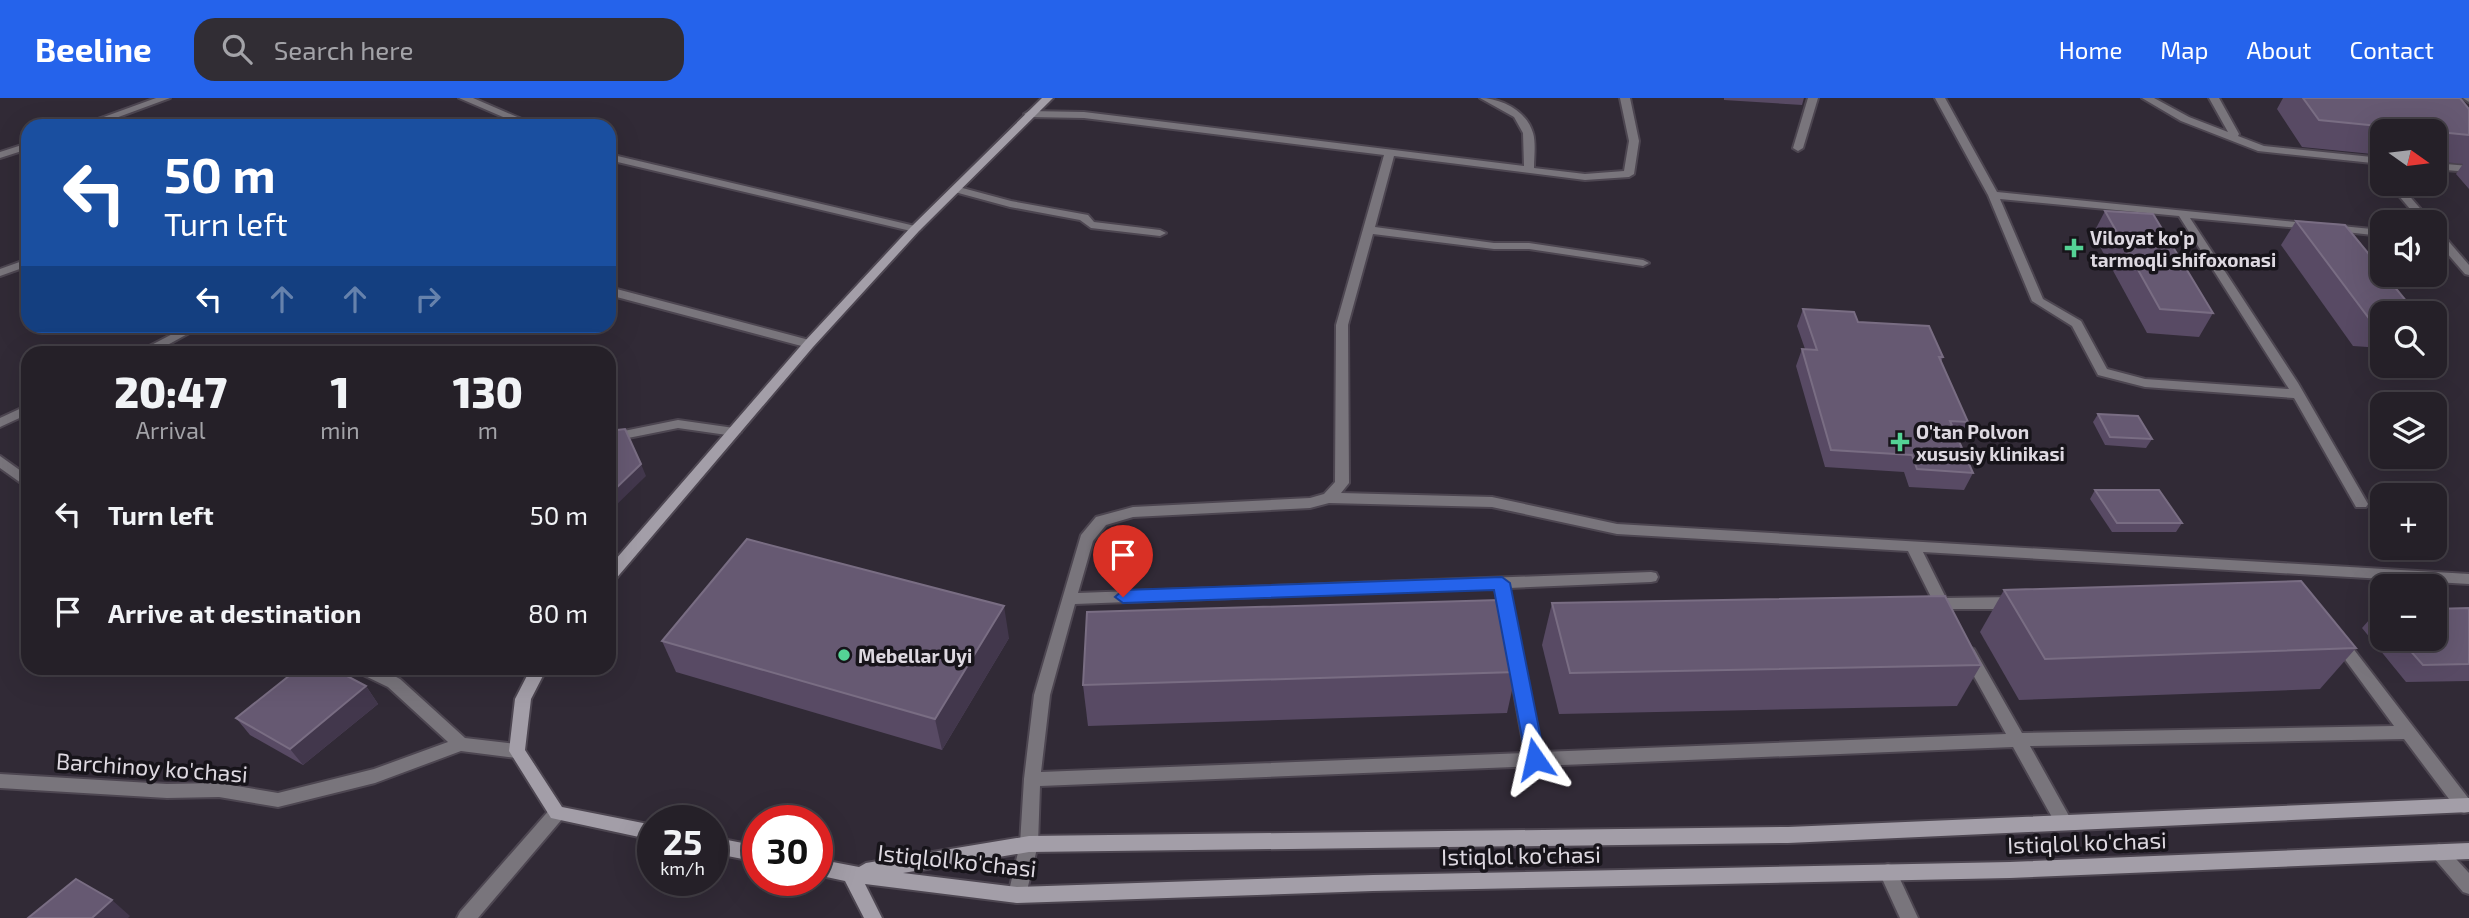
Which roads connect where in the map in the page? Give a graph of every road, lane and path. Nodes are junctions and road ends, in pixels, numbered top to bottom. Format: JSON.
{"nodes":[{"id":1,"x":165,"y":98,"type":"edge"},
{"id":2,"x":464,"y":98,"type":"edge"},
{"id":3,"x":1048,"y":98,"type":"edge"},
{"id":4,"x":1485,"y":98,"type":"edge"},
{"id":5,"x":1625,"y":98,"type":"edge"},
{"id":6,"x":1813,"y":98,"type":"edge"},
{"id":7,"x":1940,"y":98,"type":"edge"},
{"id":8,"x":2147,"y":98,"type":"edge"},
{"id":9,"x":2214,"y":98,"type":"edge"},
{"id":10,"x":1030,"y":114,"type":"junction"},
{"id":11,"x":104,"y":119,"type":"edge"},
{"id":12,"x":516,"y":119,"type":"edge"},
{"id":13,"x":2232,"y":139,"type":"junction"},
{"id":14,"x":21,"y":148,"type":"edge"},
{"id":15,"x":1798,"y":148,"type":"dead end"},
{"id":16,"x":1390,"y":153,"type":"junction"},
{"id":17,"x":0,"y":155,"type":"edge"},
{"id":18,"x":616,"y":159,"type":"edge"},
{"id":19,"x":2370,"y":162,"type":"edge"},
{"id":20,"x":2447,"y":167,"type":"edge"},
{"id":21,"x":2469,"y":169,"type":"edge"},
{"id":22,"x":1529,"y":170,"type":"junction"},
{"id":23,"x":955,"y":189,"type":"junction"},
{"id":24,"x":1993,"y":195,"type":"junction"},
{"id":25,"x":2404,"y":196,"type":"edge"},
{"id":26,"x":2417,"y":210,"type":"edge"},
{"id":27,"x":2182,"y":214,"type":"junction"},
{"id":28,"x":915,"y":229,"type":"junction"},
{"id":29,"x":1368,"y":230,"type":"junction"},
{"id":30,"x":2370,"y":232,"type":"edge"},
{"id":31,"x":1160,"y":233,"type":"dead end"},
{"id":32,"x":2447,"y":247,"type":"edge"},
{"id":33,"x":1643,"y":263,"type":"dead end"},
{"id":34,"x":21,"y":265,"type":"edge"},
{"id":35,"x":2469,"y":272,"type":"edge"},
{"id":36,"x":0,"y":274,"type":"edge"},
{"id":37,"x":616,"y":292,"type":"edge"},
{"id":38,"x":182,"y":333,"type":"edge"},
{"id":39,"x":809,"y":344,"type":"junction"},
{"id":40,"x":156,"y":346,"type":"edge"},
{"id":41,"x":2298,"y":394,"type":"junction"},
{"id":42,"x":21,"y":413,"type":"edge"},
{"id":43,"x":0,"y":423,"type":"edge"},
{"id":44,"x":734,"y":432,"type":"junction"},
{"id":45,"x":616,"y":436,"type":"edge"},
{"id":46,"x":0,"y":461,"type":"edge"},
{"id":47,"x":21,"y":478,"type":"edge"},
{"id":48,"x":1329,"y":498,"type":"junction"},
{"id":49,"x":2361,"y":503,"type":"dead end"},
{"id":50,"x":1913,"y":547,"type":"junction"},
{"id":51,"x":616,"y":565,"type":"edge"},
{"id":52,"x":1651,"y":577,"type":"dead end"},
{"id":53,"x":2469,"y":579,"type":"edge"},
{"id":54,"x":1502,"y":583,"type":"junction"},
{"id":55,"x":1069,"y":598,"type":"junction"},
{"id":56,"x":2037,"y":603,"type":"edge"},
{"id":57,"x":1941,"y":604,"type":"junction"},
{"id":58,"x":2334,"y":634,"type":"edge"},
{"id":59,"x":377,"y":675,"type":"edge"},
{"id":60,"x":535,"y":675,"type":"edge"},
{"id":61,"x":2409,"y":732,"type":"junction"},
{"id":62,"x":2018,"y":740,"type":"junction"},
{"id":63,"x":461,"y":744,"type":"junction"},
{"id":64,"x":517,"y":751,"type":"junction"},
{"id":65,"x":1535,"y":759,"type":"junction"},
{"id":66,"x":1032,"y":779,"type":"junction"},
{"id":67,"x":0,"y":781,"type":"edge"},
{"id":68,"x":2466,"y":805,"type":"edge"},
{"id":69,"x":557,"y":813,"type":"junction"},
{"id":70,"x":2064,"y":823,"type":"junction"},
{"id":71,"x":637,"y":829,"type":"edge"},
{"id":72,"x":1030,"y":844,"type":"junction"},
{"id":73,"x":2469,"y":850,"type":"edge"},
{"id":74,"x":2439,"y":852,"type":"junction"},
{"id":75,"x":833,"y":870,"type":"edge"},
{"id":76,"x":1888,"y":872,"type":"junction"},
{"id":77,"x":851,"y":874,"type":"junction"},
{"id":78,"x":2469,"y":886,"type":"edge"},
{"id":79,"x":1017,"y":895,"type":"junction"},
{"id":80,"x":466,"y":918,"type":"edge"},
{"id":81,"x":873,"y":918,"type":"edge"},
{"id":82,"x":1909,"y":918,"type":"edge"}],
"edges":[{"from":1,"to":11,"type":"street"},
{"from":2,"to":12,"type":"street"},
{"from":3,"to":10,"type":"main road"},
{"from":4,"to":22,"type":"street"},
{"from":5,"to":22,"type":"street"},
{"from":6,"to":15,"type":"street"},
{"from":7,"to":24,"type":"street"},
{"from":8,"to":13,"type":"street"},
{"from":9,"to":13,"type":"street"},
{"from":10,"to":16,"type":"street"},
{"from":10,"to":23,"type":"main road"},
{"from":13,"to":19,"type":"street"},
{"from":14,"to":17,"type":"street"},
{"from":16,"to":22,"type":"street"},
{"from":16,"to":29,"type":"street"},
{"from":18,"to":28,"type":"street"},
{"from":20,"to":21,"type":"street"},
{"from":23,"to":28,"type":"main road"},
{"from":23,"to":31,"type":"street"},
{"from":24,"to":27,"type":"street"},
{"from":24,"to":41,"type":"street"},
{"from":25,"to":26,"type":"street"},
{"from":27,"to":30,"type":"street"},
{"from":27,"to":41,"type":"street"},
{"from":28,"to":39,"type":"main road"},
{"from":29,"to":33,"type":"street"},
{"from":29,"to":48,"type":"street"},
{"from":32,"to":35,"type":"street"},
{"from":34,"to":36,"type":"street"},
{"from":37,"to":39,"type":"street"},
{"from":38,"to":40,"type":"street"},
{"from":39,"to":44,"type":"main road"},
{"from":41,"to":49,"type":"street"},
{"from":42,"to":43,"type":"street"},
{"from":44,"to":45,"type":"street"},
{"from":44,"to":51,"type":"main road"},
{"from":46,"to":47,"type":"street"},
{"from":48,"to":50,"type":"street"},
{"from":48,"to":55,"type":"street"},
{"from":50,"to":53,"type":"street"},
{"from":50,"to":57,"type":"street"},
{"from":52,"to":54,"type":"street"},
{"from":54,"to":55,"type":"street"},
{"from":54,"to":65,"type":"street"},
{"from":55,"to":66,"type":"street"},
{"from":56,"to":57,"type":"street"},
{"from":57,"to":62,"type":"street"},
{"from":58,"to":61,"type":"street"},
{"from":59,"to":63,"type":"street"},
{"from":60,"to":64,"type":"main road"},
{"from":61,"to":62,"type":"street"},
{"from":61,"to":68,"type":"street"},
{"from":62,"to":65,"type":"street"},
{"from":62,"to":70,"type":"street"},
{"from":63,"to":64,"type":"street"},
{"from":63,"to":67,"type":"street","name":"Barchinoy ko'chasi"},
{"from":64,"to":69,"type":"main road"},
{"from":65,"to":66,"type":"street"},
{"from":66,"to":72,"type":"street"},
{"from":68,"to":70,"type":"main road","name":"Istiqlol ko'chasi"},
{"from":69,"to":71,"type":"main road"},
{"from":69,"to":80,"type":"street"},
{"from":70,"to":72,"type":"main road","name":"Istiqlol ko'chasi"},
{"from":72,"to":77,"type":"main road","name":"Istiqlol ko'chasi"},
{"from":72,"to":79,"type":"street"},
{"from":73,"to":74,"type":"main road","name":"Istiqlol ko'chasi"},
{"from":74,"to":76,"type":"main road","name":"Istiqlol ko'chasi"},
{"from":74,"to":78,"type":"street"},
{"from":75,"to":77,"type":"main road"},
{"from":76,"to":79,"type":"main road","name":"Istiqlol ko'chasi"},
{"from":76,"to":82,"type":"street"},
{"from":77,"to":79,"type":"main road","name":"Istiqlol ko'chasi"},
{"from":77,"to":81,"type":"main road"}]}
